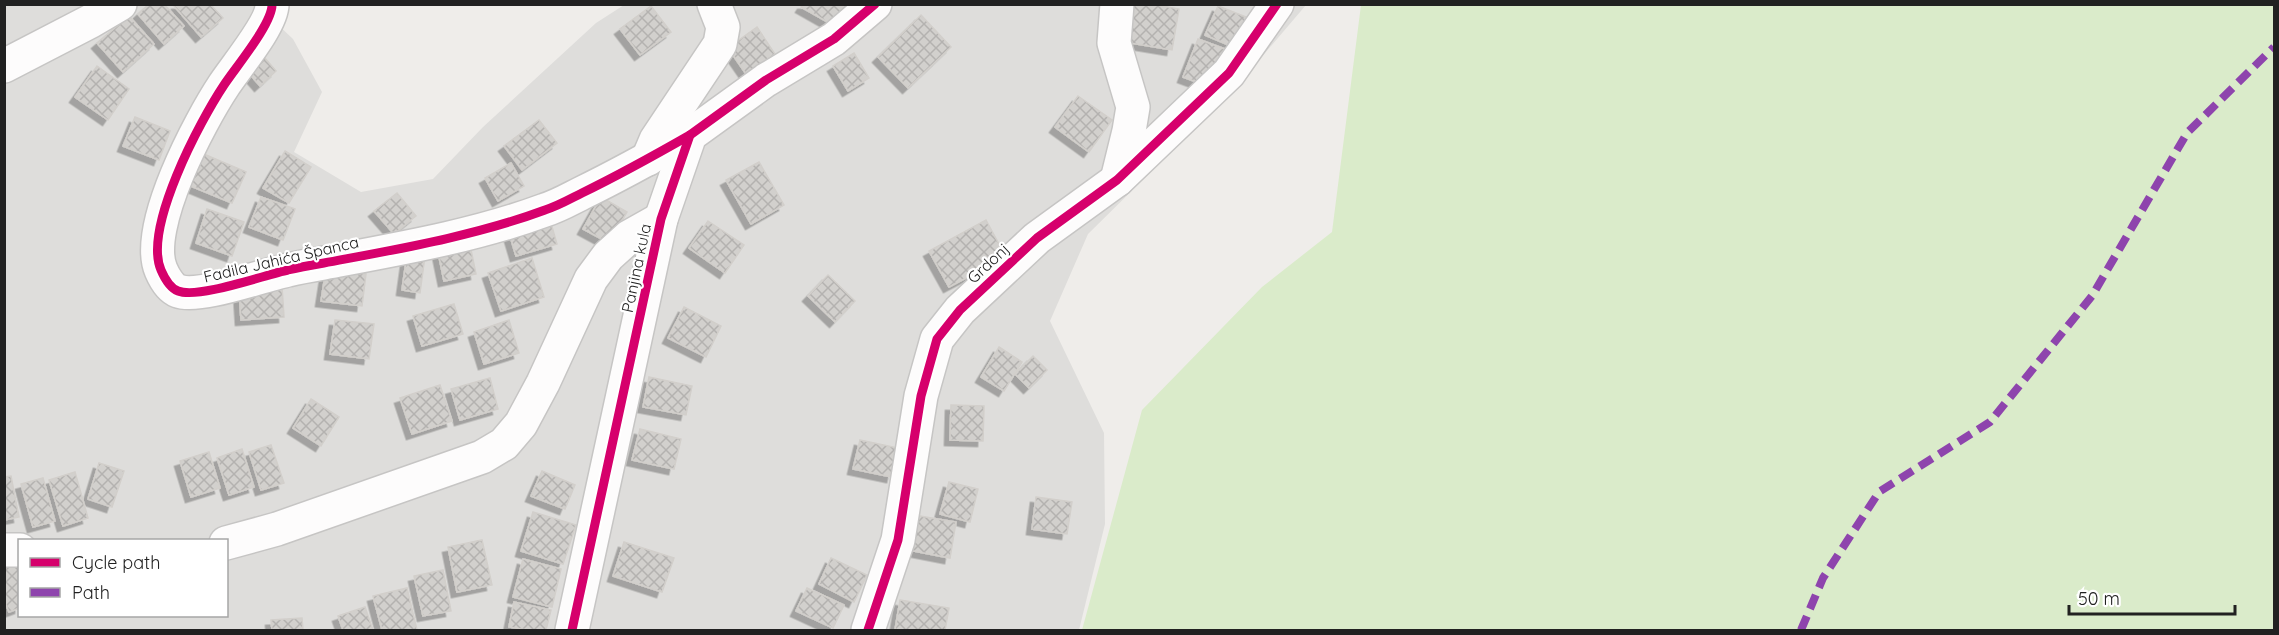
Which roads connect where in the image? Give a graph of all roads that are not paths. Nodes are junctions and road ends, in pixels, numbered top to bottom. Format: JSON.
{"nodes":[{"id":1,"x":120,"y":4,"type":"edge"},
{"id":2,"x":272,"y":4,"type":"edge"},
{"id":3,"x":714,"y":4,"type":"edge"},
{"id":4,"x":875,"y":4,"type":"edge"},
{"id":5,"x":1117,"y":4,"type":"edge"},
{"id":6,"x":1277,"y":4,"type":"edge"},
{"id":7,"x":4,"y":66,"type":"edge"},
{"id":8,"x":690,"y":135,"type":"junction"},
{"id":9,"x":648,"y":159,"type":"junction"},
{"id":10,"x":1117,"y":180,"type":"junction"},
{"id":11,"x":661,"y":219,"type":"junction"},
{"id":12,"x":228,"y":542,"type":"edge"},
{"id":13,"x":572,"y":630,"type":"edge"},
{"id":14,"x":868,"y":630,"type":"edge"}],
"edges":[{"from":1,"to":7,"type":"street"},
{"from":2,"to":9,"type":"street","name":"Fadila Jahića Španca"},
{"from":3,"to":9,"type":"street"},
{"from":4,"to":8,"type":"street"},
{"from":5,"to":10,"type":"street"},
{"from":6,"to":10,"type":"street","name":"Grdonj"},
{"from":8,"to":9,"type":"street","name":"Fadila Jahića Španca"},
{"from":8,"to":11,"type":"street","name":"Panjina kula"},
{"from":10,"to":14,"type":"street","name":"Grdonj"},
{"from":11,"to":12,"type":"street","name":"Panjina kula"},
{"from":11,"to":13,"type":"street","name":"Panjina kula"}]}
